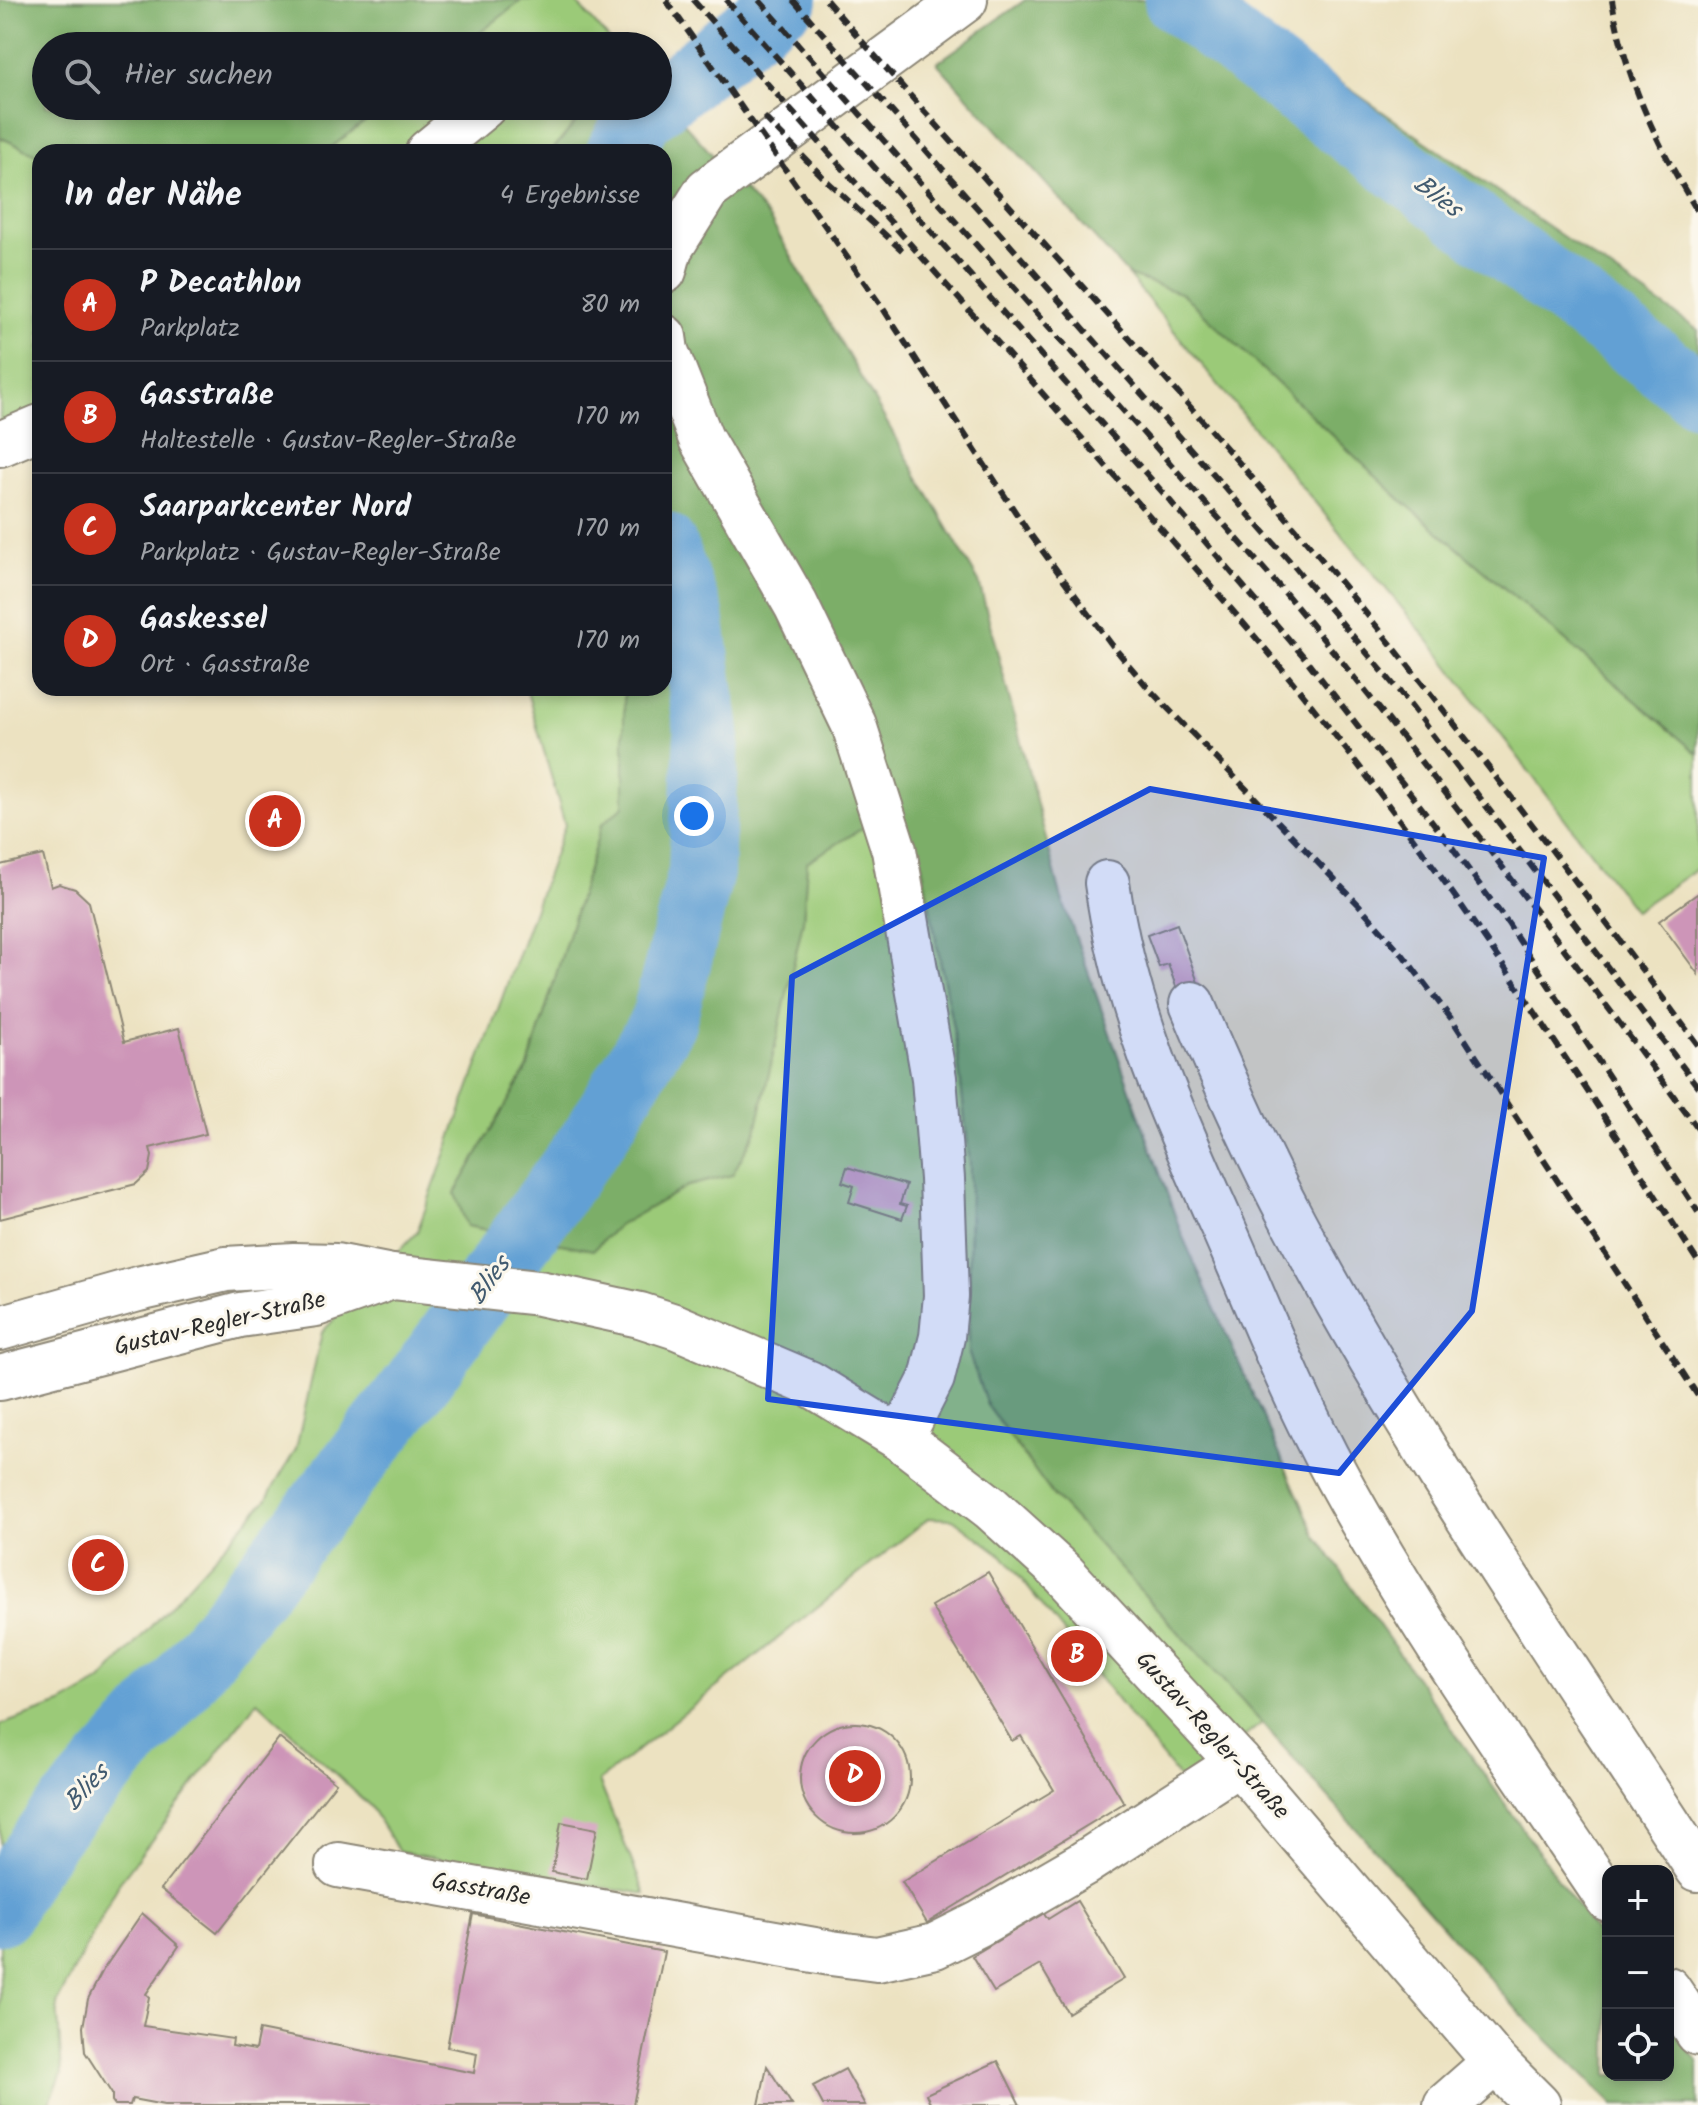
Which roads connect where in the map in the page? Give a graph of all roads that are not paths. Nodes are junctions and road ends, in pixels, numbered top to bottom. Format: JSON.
{"nodes":[{"id":1,"x":965,"y":0,"type":"edge"},
{"id":2,"x":467,"y":120,"type":"edge"},
{"id":3,"x":438,"y":144,"type":"edge"},
{"id":4,"x":672,"y":246,"type":"edge"},
{"id":5,"x":672,"y":366,"type":"edge"},
{"id":6,"x":32,"y":430,"type":"edge"},
{"id":7,"x":0,"y":444,"type":"edge"},
{"id":8,"x":1107,"y":883,"type":"dead end"},
{"id":9,"x":1192,"y":1004,"type":"dead end"},
{"id":10,"x":226,"y":1269,"type":"junction"},
{"id":11,"x":392,"y":1277,"type":"junction"},
{"id":12,"x":0,"y":1301,"type":"edge"},
{"id":13,"x":0,"y":1328,"type":"edge"},
{"id":14,"x":0,"y":1378,"type":"edge"},
{"id":15,"x":901,"y":1439,"type":"junction"},
{"id":16,"x":1239,"y":1763,"type":"junction"},
{"id":17,"x":338,"y":1865,"type":"dead end"},
{"id":18,"x":1698,"y":1869,"type":"edge"},
{"id":19,"x":1602,"y":1890,"type":"edge"},
{"id":20,"x":1674,"y":1998,"type":"edge"},
{"id":21,"x":1698,"y":2033,"type":"edge"},
{"id":22,"x":1495,"y":2062,"type":"junction"},
{"id":23,"x":1446,"y":2105,"type":"edge"},
{"id":24,"x":1538,"y":2105,"type":"edge"}],
"edges":[{"from":1,"to":4,"type":"main road"},
{"from":2,"to":3,"type":"main road"},
{"from":5,"to":15,"type":"main road"},
{"from":6,"to":7,"type":"main road"},
{"from":8,"to":19,"type":"main road"},
{"from":9,"to":18,"type":"main road"},
{"from":10,"to":11,"type":"main road","name":"Gustav-Regler-Straße"},
{"from":10,"to":12,"type":"main road"},
{"from":10,"to":13,"type":"main road","name":"Gustav-Regler-Straße"},
{"from":11,"to":14,"type":"main road","name":"Gustav-Regler-Straße"},
{"from":11,"to":15,"type":"main road","name":"Gustav-Regler-Straße"},
{"from":15,"to":16,"type":"main road","name":"Gustav-Regler-Straße"},
{"from":16,"to":17,"type":"main road","name":"Gasstraße"},
{"from":16,"to":22,"type":"main road","name":"Gustav-Regler-Straße"},
{"from":20,"to":21,"type":"main road"},
{"from":22,"to":23,"type":"main road"},
{"from":22,"to":24,"type":"main road","name":"Gustav-Regler-Straße"}]}
